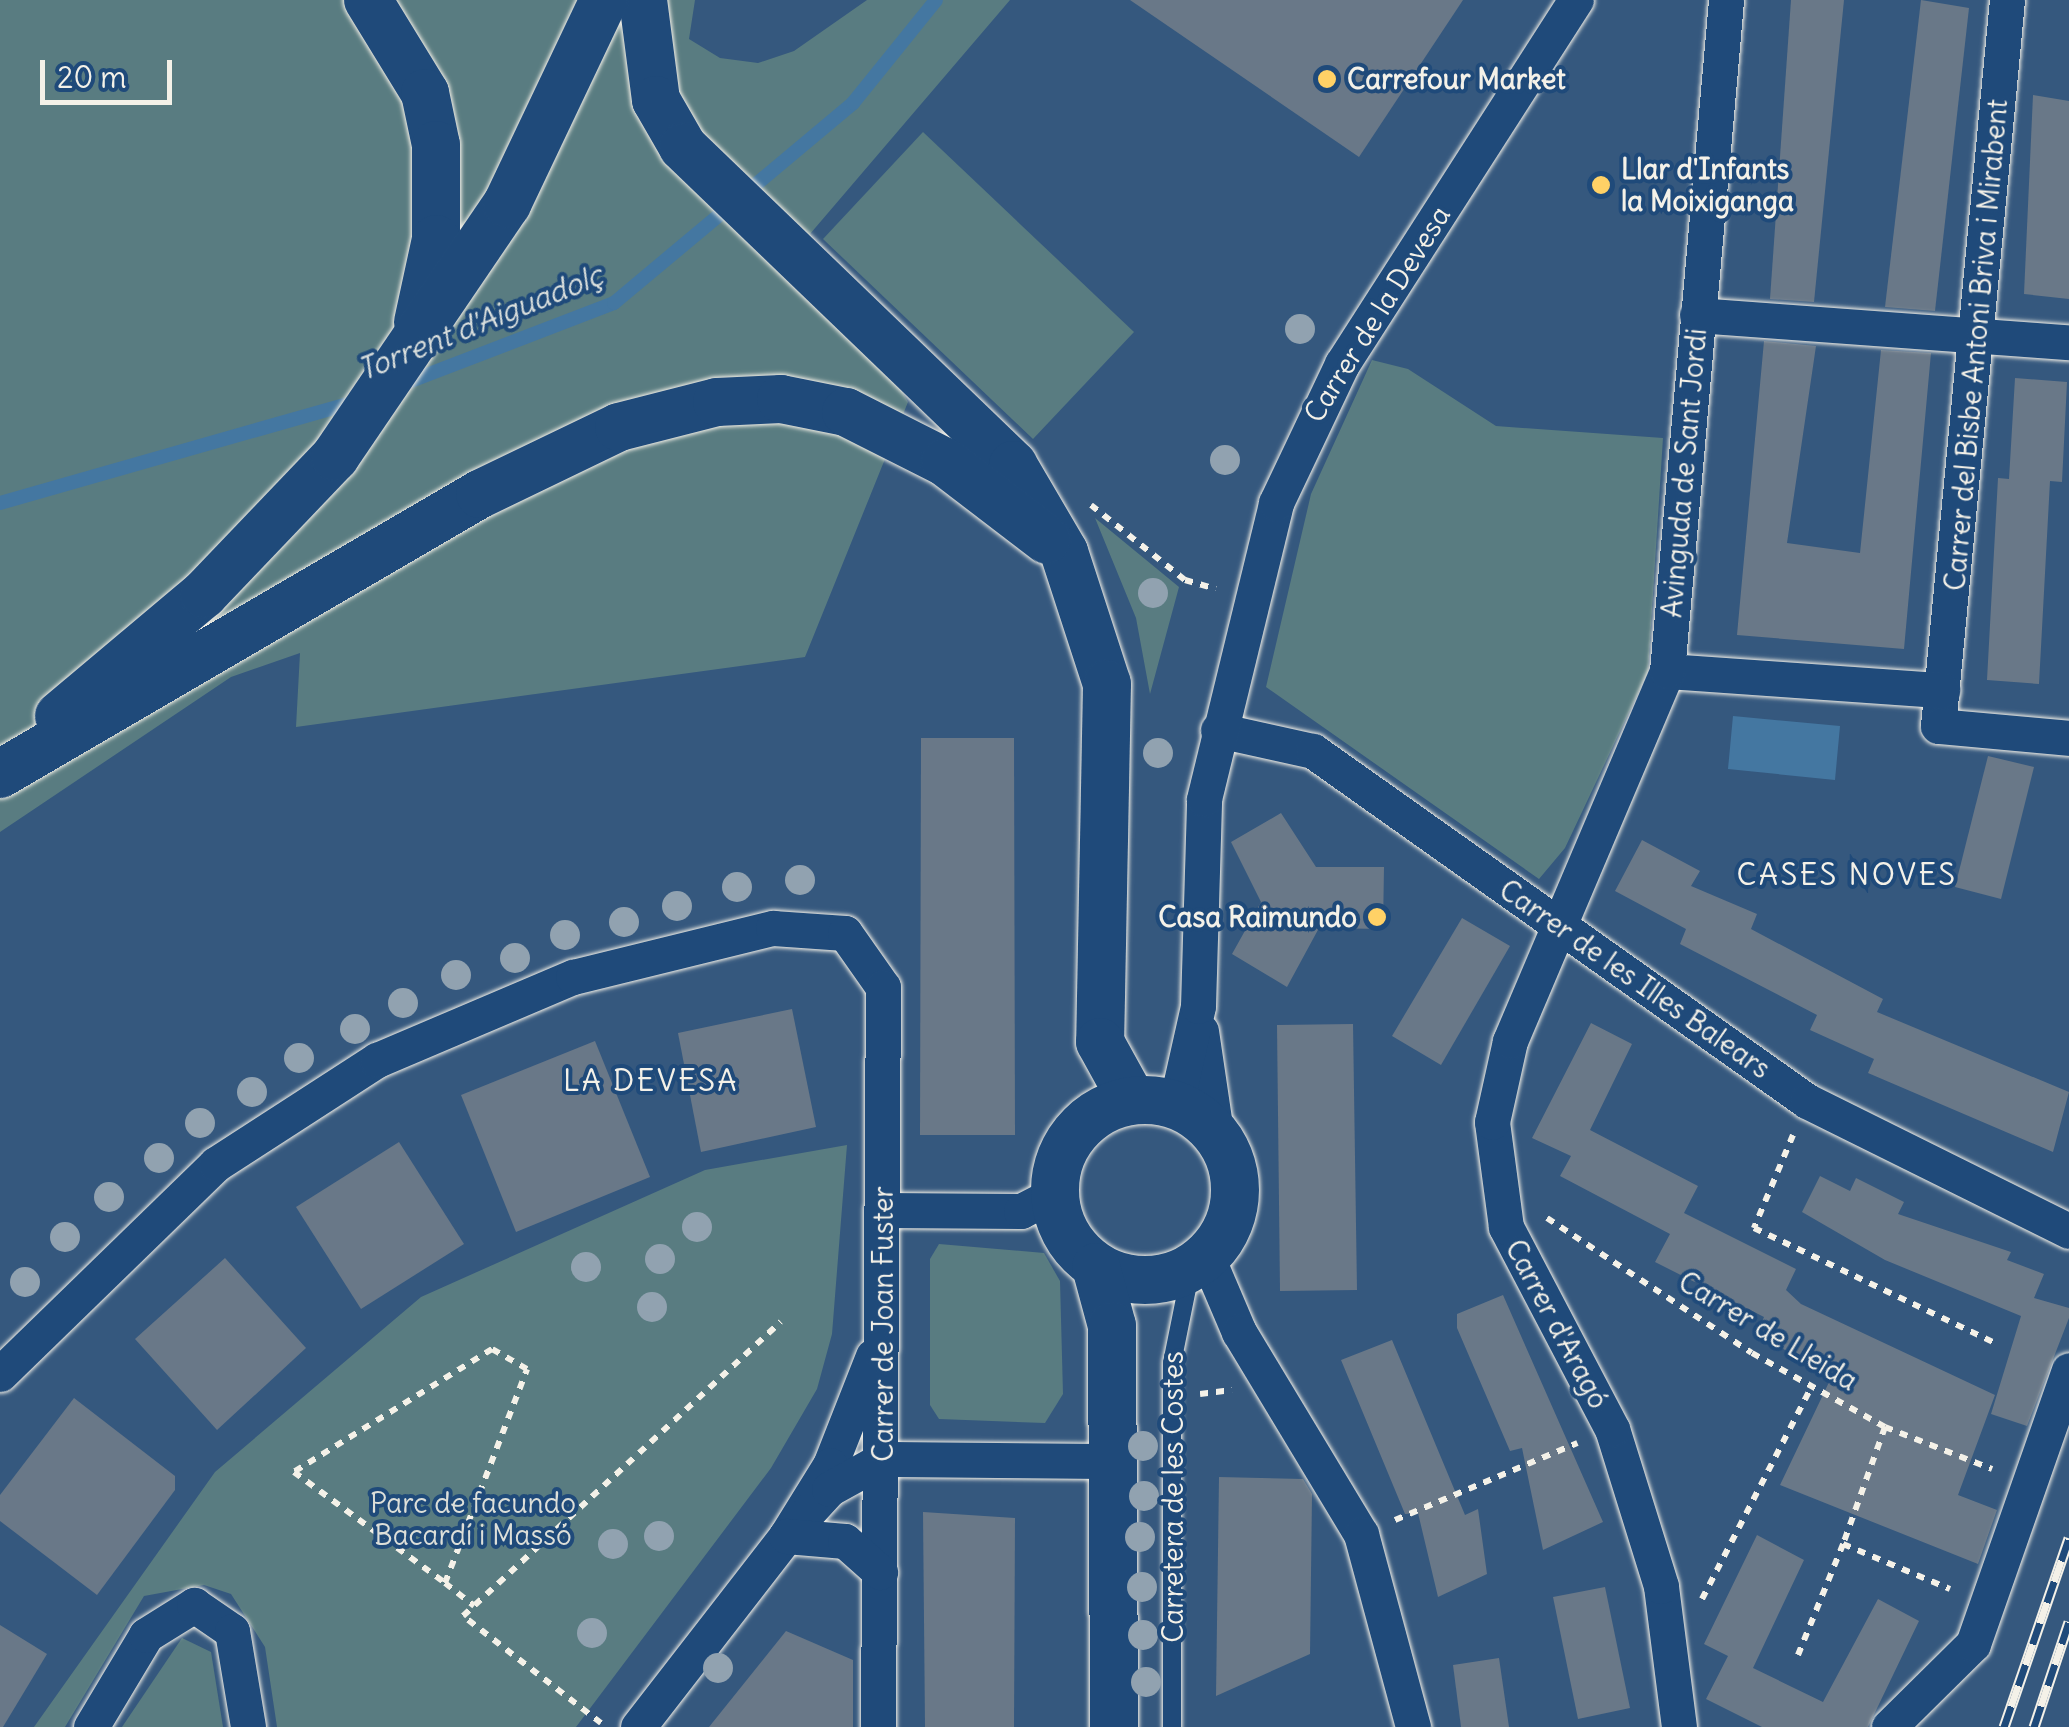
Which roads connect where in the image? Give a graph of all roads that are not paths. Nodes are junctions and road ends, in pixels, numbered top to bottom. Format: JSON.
{"nodes":[{"id":1,"x":368,"y":0,"type":"edge"},
{"id":2,"x":604,"y":0,"type":"edge"},
{"id":3,"x":644,"y":0,"type":"edge"},
{"id":4,"x":1576,"y":0,"type":"edge"},
{"id":5,"x":1726,"y":0,"type":"edge"},
{"id":6,"x":2008,"y":0,"type":"edge"},
{"id":7,"x":1697,"y":315,"type":"junction"},
{"id":8,"x":1978,"y":339,"type":"junction"},
{"id":9,"x":2069,"y":342,"type":"edge"},
{"id":10,"x":406,"y":363,"type":"junction"},
{"id":11,"x":1064,"y":552,"type":"junction"},
{"id":12,"x":1667,"y":671,"type":"junction"},
{"id":13,"x":1942,"y":690,"type":"junction"},
{"id":14,"x":1220,"y":722,"type":"junction"},
{"id":15,"x":2069,"y":738,"type":"edge"},
{"id":16,"x":0,"y":760,"type":"edge"},
{"id":17,"x":0,"y":774,"type":"edge"},
{"id":18,"x":1557,"y":925,"type":"junction"},
{"id":19,"x":1100,"y":1005,"type":"junction"},
{"id":20,"x":1198,"y":1006,"type":"junction"},
{"id":21,"x":1154,"y":1102,"type":"junction"},
{"id":22,"x":1077,"y":1130,"type":"junction"},
{"id":23,"x":1216,"y":1133,"type":"junction"},
{"id":24,"x":1054,"y":1194,"type":"junction"},
{"id":25,"x":884,"y":1210,"type":"junction"},
{"id":26,"x":2066,"y":1227,"type":"edge"},
{"id":27,"x":1096,"y":1267,"type":"junction"},
{"id":28,"x":1181,"y":1269,"type":"junction"},
{"id":29,"x":884,"y":1322,"type":"junction"},
{"id":30,"x":1113,"y":1368,"type":"junction"},
{"id":31,"x":2069,"y":1370,"type":"edge"},
{"id":32,"x":0,"y":1374,"type":"edge"},
{"id":33,"x":882,"y":1459,"type":"junction"},
{"id":34,"x":1110,"y":1461,"type":"junction"},
{"id":35,"x":786,"y":1536,"type":"junction"},
{"id":36,"x":880,"y":1572,"type":"junction"},
{"id":37,"x":91,"y":1727,"type":"edge"},
{"id":38,"x":248,"y":1727,"type":"edge"},
{"id":39,"x":638,"y":1727,"type":"edge"},
{"id":40,"x":878,"y":1727,"type":"edge"},
{"id":41,"x":1114,"y":1727,"type":"edge"},
{"id":42,"x":1172,"y":1727,"type":"edge"},
{"id":43,"x":1413,"y":1727,"type":"edge"},
{"id":44,"x":1679,"y":1727,"type":"edge"},
{"id":45,"x":1889,"y":1727,"type":"edge"}],
"edges":[{"from":1,"to":10,"type":"main road"},
{"from":2,"to":10,"type":"main road"},
{"from":3,"to":11,"type":"main road"},
{"from":4,"to":14,"type":"street","name":"Carrer de la Devesa"},
{"from":5,"to":7,"type":"street","name":"Avinguda de Sant Jordi"},
{"from":6,"to":8,"type":"street","name":"Carrer del Bisbe Antoni Briva i Mirabent"},
{"from":7,"to":8,"type":"street"},
{"from":7,"to":12,"type":"street","name":"Avinguda de Sant Jordi"},
{"from":8,"to":9,"type":"street"},
{"from":8,"to":13,"type":"street","name":"Carrer del Bisbe Antoni Briva i Mirabent"},
{"from":10,"to":16,"type":"main road"},
{"from":11,"to":17,"type":"main road"},
{"from":11,"to":19,"type":"main road"},
{"from":12,"to":13,"type":"street"},
{"from":12,"to":18,"type":"street","name":"Avinguda de Sant Jordi"},
{"from":13,"to":15,"type":"street"},
{"from":14,"to":18,"type":"street","name":"Carrer de les Illes Balears"},
{"from":14,"to":20,"type":"street","name":"Carrer de la Devesa"},
{"from":18,"to":26,"type":"street","name":"Carrer de les Illes Balears"},
{"from":18,"to":44,"type":"street","name":"Carrer d'Aragó"},
{"from":19,"to":21,"type":"main road"},
{"from":19,"to":22,"type":"main road"},
{"from":20,"to":21,"type":"street"},
{"from":20,"to":23,"type":"street"},
{"from":21,"to":22,"type":"main road"},
{"from":21,"to":23,"type":"main road"},
{"from":22,"to":24,"type":"main road"},
{"from":23,"to":28,"type":"main road"},
{"from":24,"to":25,"type":"street"},
{"from":24,"to":27,"type":"main road"},
{"from":25,"to":29,"type":"street","name":"Carrer de Joan Fuster"},
{"from":25,"to":32,"type":"street","name":"Carrer de Joan Fuster"},
{"from":27,"to":28,"type":"main road"},
{"from":27,"to":30,"type":"main road","name":"Carretera de les Costes"},
{"from":28,"to":30,"type":"main road","name":"Carretera de les Costes"},
{"from":28,"to":42,"type":"lane","name":"Carretera de les Costes"},
{"from":28,"to":43,"type":"street"},
{"from":29,"to":33,"type":"street","name":"Carrer de Joan Fuster"},
{"from":29,"to":35,"type":"street"},
{"from":30,"to":34,"type":"main road","name":"Carretera de les Costes"},
{"from":31,"to":45,"type":"street"},
{"from":33,"to":34,"type":"street"},
{"from":33,"to":35,"type":"street"},
{"from":33,"to":36,"type":"street","name":"Carrer de Joan Fuster"},
{"from":34,"to":41,"type":"main road","name":"Carretera de les Costes"},
{"from":35,"to":36,"type":"street"},
{"from":35,"to":39,"type":"street"},
{"from":36,"to":40,"type":"street","name":"Carrer de Joan Fuster"},
{"from":37,"to":38,"type":"street"}]}
